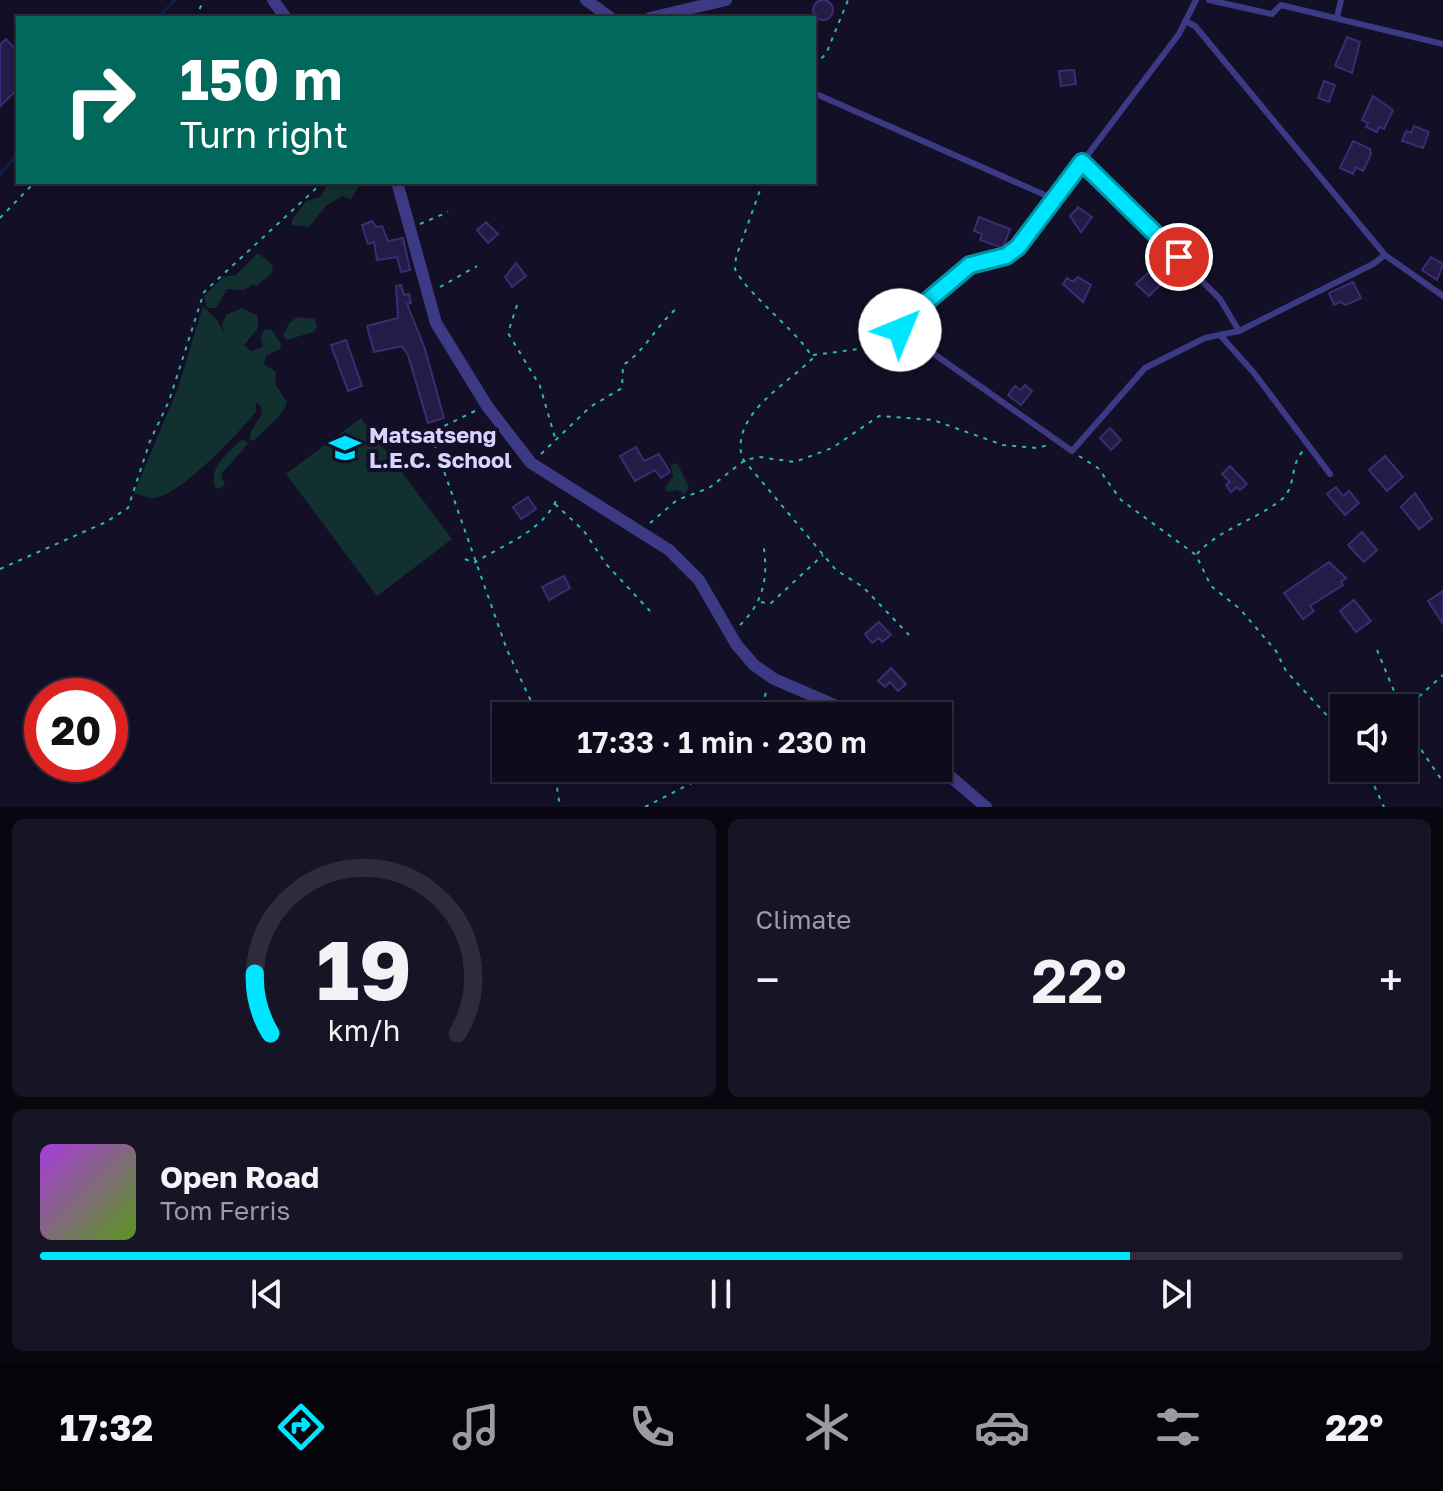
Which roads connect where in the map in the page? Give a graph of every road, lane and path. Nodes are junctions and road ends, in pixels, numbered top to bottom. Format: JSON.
{"nodes":[{"id":1,"x":586,"y":0,"type":"edge"},
{"id":2,"x":726,"y":0,"type":"edge"},
{"id":3,"x":848,"y":0,"type":"edge"},
{"id":4,"x":1196,"y":0,"type":"edge"},
{"id":5,"x":1209,"y":0,"type":"edge"},
{"id":6,"x":1341,"y":0,"type":"edge"},
{"id":7,"x":608,"y":16,"type":"edge"},
{"id":8,"x":658,"y":16,"type":"edge"},
{"id":9,"x":1337,"y":17,"type":"junction"},
{"id":10,"x":1185,"y":21,"type":"junction"},
{"id":11,"x":1443,"y":44,"type":"edge"},
{"id":12,"x":816,"y":63,"type":"edge"},
{"id":13,"x":816,"y":94,"type":"edge"},
{"id":14,"x":1082,"y":162,"type":"junction"},
{"id":15,"x":33,"y":184,"type":"edge"},
{"id":16,"x":321,"y":184,"type":"edge"},
{"id":17,"x":398,"y":184,"type":"edge"},
{"id":18,"x":762,"y":184,"type":"edge"},
{"id":19,"x":1054,"y":199,"type":"junction"},
{"id":20,"x":448,"y":212,"type":"dead end"},
{"id":21,"x":0,"y":218,"type":"edge"},
{"id":22,"x":411,"y":227,"type":"junction"},
{"id":23,"x":1385,"y":255,"type":"junction"},
{"id":24,"x":477,"y":266,"type":"dead end"},
{"id":25,"x":427,"y":287,"type":"junction"},
{"id":26,"x":1443,"y":296,"type":"edge"},
{"id":27,"x":517,"y":305,"type":"dead end"},
{"id":28,"x":676,"y":309,"type":"dead end"},
{"id":29,"x":900,"y":330,"type":"junction"},
{"id":30,"x":1239,"y":331,"type":"junction"},
{"id":31,"x":1220,"y":335,"type":"junction"},
{"id":32,"x":812,"y":356,"type":"junction"},
{"id":33,"x":487,"y":406,"type":"junction"},
{"id":34,"x":1055,"y":440,"type":"junction"},
{"id":35,"x":556,"y":442,"type":"junction"},
{"id":36,"x":1308,"y":445,"type":"junction"},
{"id":37,"x":1072,"y":451,"type":"junction"},
{"id":38,"x":745,"y":460,"type":"junction"},
{"id":39,"x":531,"y":463,"type":"junction"},
{"id":40,"x":1330,"y":474,"type":"dead end"},
{"id":41,"x":559,"y":483,"type":"junction"},
{"id":42,"x":555,"y":504,"type":"junction"},
{"id":43,"x":640,"y":532,"type":"junction"},
{"id":44,"x":763,"y":543,"type":"dead end"},
{"id":45,"x":823,"y":555,"type":"junction"},
{"id":46,"x":1196,"y":555,"type":"junction"},
{"id":47,"x":465,"y":559,"type":"dead end"},
{"id":48,"x":474,"y":563,"type":"junction"},
{"id":49,"x":0,"y":569,"type":"edge"},
{"id":50,"x":760,"y":602,"type":"junction"},
{"id":51,"x":650,"y":611,"type":"dead end"},
{"id":52,"x":730,"y":634,"type":"junction"},
{"id":53,"x":909,"y":635,"type":"dead end"},
{"id":54,"x":1377,"y":650,"type":"dead end"},
{"id":55,"x":1443,"y":675,"type":"edge"},
{"id":56,"x":770,"y":677,"type":"junction"},
{"id":57,"x":1395,"y":694,"type":"edge"},
{"id":58,"x":1418,"y":697,"type":"edge"},
{"id":59,"x":531,"y":702,"type":"edge"},
{"id":60,"x":763,"y":702,"type":"edge"},
{"id":61,"x":828,"y":702,"type":"edge"},
{"id":62,"x":1330,"y":719,"type":"edge"},
{"id":63,"x":1418,"y":743,"type":"edge"},
{"id":64,"x":952,"y":778,"type":"edge"},
{"id":65,"x":556,"y":782,"type":"edge"},
{"id":66,"x":694,"y":782,"type":"edge"},
{"id":67,"x":1372,"y":782,"type":"edge"},
{"id":68,"x":1443,"y":782,"type":"edge"},
{"id":69,"x":560,"y":807,"type":"edge"},
{"id":70,"x":645,"y":807,"type":"edge"},
{"id":71,"x":986,"y":807,"type":"edge"},
{"id":72,"x":1384,"y":807,"type":"edge"}],
"edges":[{"from":1,"to":7,"type":"street"},
{"from":2,"to":8,"type":"street"},
{"from":3,"to":12,"type":"path"},
{"from":4,"to":10,"type":"lane"},
{"from":5,"to":9,"type":"lane"},
{"from":6,"to":9,"type":"lane"},
{"from":9,"to":11,"type":"lane"},
{"from":10,"to":14,"type":"lane"},
{"from":10,"to":23,"type":"lane"},
{"from":13,"to":19,"type":"lane"},
{"from":14,"to":19,"type":"lane"},
{"from":14,"to":30,"type":"lane"},
{"from":15,"to":21,"type":"path"},
{"from":16,"to":49,"type":"path"},
{"from":17,"to":22,"type":"street"},
{"from":18,"to":32,"type":"path"},
{"from":19,"to":29,"type":"lane"},
{"from":20,"to":22,"type":"path"},
{"from":22,"to":25,"type":"street"},
{"from":23,"to":26,"type":"lane"},
{"from":23,"to":30,"type":"lane"},
{"from":24,"to":25,"type":"path"},
{"from":25,"to":33,"type":"street"},
{"from":27,"to":35,"type":"path"},
{"from":28,"to":35,"type":"path"},
{"from":29,"to":32,"type":"path"},
{"from":29,"to":34,"type":"lane"},
{"from":30,"to":31,"type":"lane"},
{"from":31,"to":36,"type":"lane"},
{"from":31,"to":37,"type":"lane"},
{"from":32,"to":38,"type":"path"},
{"from":33,"to":39,"type":"street"},
{"from":33,"to":48,"type":"path"},
{"from":34,"to":37,"type":"lane"},
{"from":34,"to":38,"type":"path"},
{"from":35,"to":39,"type":"path"},
{"from":36,"to":40,"type":"lane"},
{"from":36,"to":46,"type":"path"},
{"from":37,"to":46,"type":"path"},
{"from":38,"to":43,"type":"path"},
{"from":38,"to":45,"type":"path"},
{"from":39,"to":41,"type":"street"},
{"from":41,"to":42,"type":"path"},
{"from":41,"to":43,"type":"street"},
{"from":42,"to":48,"type":"path"},
{"from":42,"to":51,"type":"path"},
{"from":43,"to":52,"type":"street"},
{"from":44,"to":50,"type":"path"},
{"from":45,"to":50,"type":"path"},
{"from":45,"to":53,"type":"path"},
{"from":46,"to":62,"type":"path"},
{"from":47,"to":48,"type":"path"},
{"from":48,"to":59,"type":"path"},
{"from":50,"to":52,"type":"path"},
{"from":52,"to":56,"type":"street"},
{"from":54,"to":57,"type":"path"},
{"from":55,"to":58,"type":"path"},
{"from":56,"to":60,"type":"path"},
{"from":56,"to":61,"type":"street"},
{"from":63,"to":68,"type":"path"},
{"from":64,"to":71,"type":"street"},
{"from":65,"to":69,"type":"path"},
{"from":66,"to":70,"type":"path"},
{"from":67,"to":72,"type":"path"}]}
